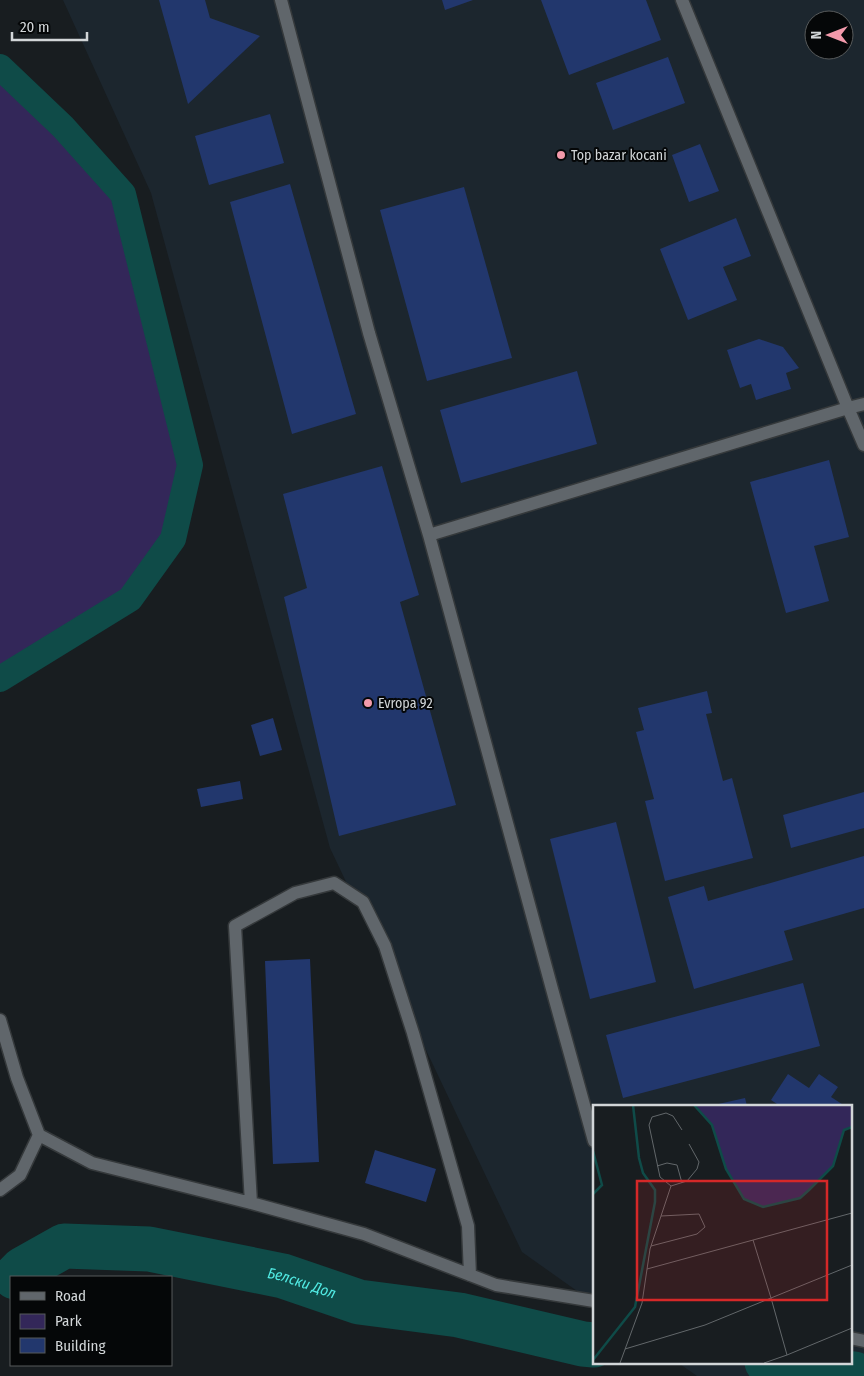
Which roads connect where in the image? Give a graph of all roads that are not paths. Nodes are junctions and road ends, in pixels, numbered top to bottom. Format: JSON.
{"nodes":[{"id":1,"x":280,"y":0,"type":"edge"},
{"id":2,"x":682,"y":0,"type":"edge"},
{"id":3,"x":864,"y":404,"type":"edge"},
{"id":4,"x":848,"y":408,"type":"junction"},
{"id":5,"x":864,"y":445,"type":"edge"},
{"id":6,"x":429,"y":535,"type":"junction"},
{"id":7,"x":0,"y":1020,"type":"edge"},
{"id":8,"x":5,"y":1055,"type":"edge"},
{"id":9,"x":39,"y":1135,"type":"junction"},
{"id":10,"x":593,"y":1137,"type":"edge"},
{"id":11,"x":0,"y":1190,"type":"edge"},
{"id":12,"x":251,"y":1203,"type":"junction"},
{"id":13,"x":470,"y":1275,"type":"junction"},
{"id":14,"x":593,"y":1300,"type":"edge"}],
"edges":[{"from":1,"to":6,"type":"street"},
{"from":2,"to":4,"type":"street"},
{"from":3,"to":4,"type":"street"},
{"from":4,"to":5,"type":"street"},
{"from":4,"to":6,"type":"street"},
{"from":6,"to":10,"type":"street"},
{"from":7,"to":8,"type":"street"},
{"from":8,"to":9,"type":"street"},
{"from":9,"to":11,"type":"street"},
{"from":9,"to":12,"type":"street"},
{"from":12,"to":13,"type":"street"},
{"from":12,"to":13,"type":"street"},
{"from":13,"to":14,"type":"street"}]}
